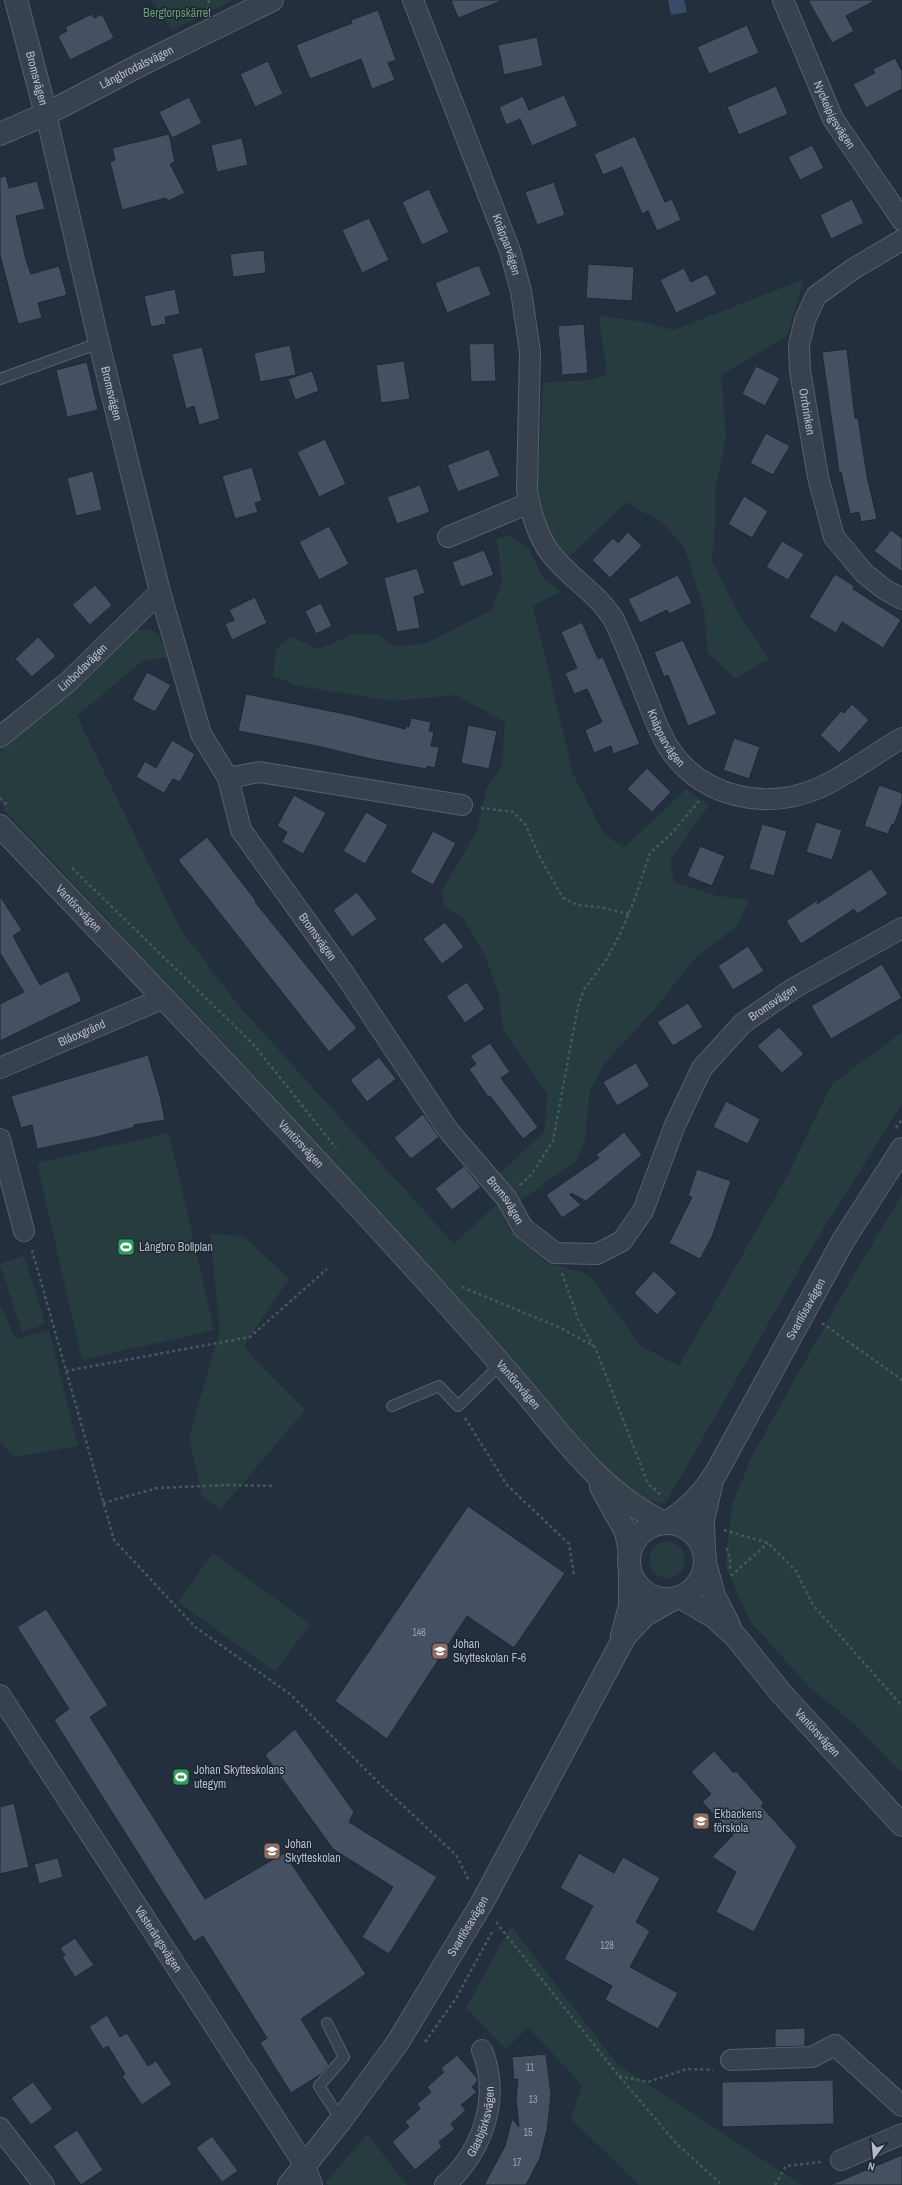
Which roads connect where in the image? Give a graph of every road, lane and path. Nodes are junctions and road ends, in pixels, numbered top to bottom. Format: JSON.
{"nodes":[{"id":1,"x":16,"y":0,"type":"edge"},
{"id":2,"x":272,"y":0,"type":"edge"},
{"id":3,"x":413,"y":0,"type":"edge"},
{"id":4,"x":783,"y":0,"type":"edge"},
{"id":5,"x":46,"y":114,"type":"junction"},
{"id":6,"x":0,"y":134,"type":"edge"},
{"id":7,"x":902,"y":220,"type":"edge"},
{"id":8,"x":902,"y":240,"type":"edge"},
{"id":9,"x":99,"y":343,"type":"junction"},
{"id":10,"x":0,"y":380,"type":"edge"},
{"id":11,"x":529,"y":503,"type":"junction"},
{"id":12,"x":448,"y":537,"type":"dead end"},
{"id":13,"x":160,"y":592,"type":"junction"},
{"id":14,"x":902,"y":599,"type":"edge"},
{"id":15,"x":0,"y":736,"type":"edge"},
{"id":16,"x":902,"y":738,"type":"edge"},
{"id":17,"x":228,"y":778,"type":"junction"},
{"id":18,"x":712,"y":787,"type":"junction"},
{"id":19,"x":0,"y":798,"type":"edge"},
{"id":20,"x":462,"y":805,"type":"joint"},
{"id":21,"x":6,"y":818,"type":"edge"},
{"id":22,"x":68,"y":864,"type":"dead end"},
{"id":23,"x":629,"y":914,"type":"junction"},
{"id":24,"x":902,"y":928,"type":"edge"},
{"id":25,"x":164,"y":998,"type":"junction"},
{"id":26,"x":0,"y":1068,"type":"edge"},
{"id":27,"x":0,"y":1139,"type":"edge"},
{"id":28,"x":902,"y":1149,"type":"edge"},
{"id":29,"x":341,"y":1154,"type":"dead end"},
{"id":30,"x":506,"y":1200,"type":"junction"},
{"id":31,"x":24,"y":1231,"type":"joint"},
{"id":32,"x":556,"y":1253,"type":"junction"},
{"id":33,"x":327,"y":1269,"type":"dead end"},
{"id":34,"x":458,"y":1285,"type":"dead end"},
{"id":35,"x":804,"y":1311,"type":"junction"},
{"id":36,"x":594,"y":1348,"type":"junction"},
{"id":37,"x":501,"y":1364,"type":"junction"},
{"id":38,"x":66,"y":1371,"type":"junction"},
{"id":39,"x":902,"y":1380,"type":"edge"},
{"id":40,"x":392,"y":1406,"type":"dead end"},
{"id":41,"x":458,"y":1406,"type":"junction"},
{"id":42,"x":592,"y":1472,"type":"junction"},
{"id":43,"x":716,"y":1473,"type":"junction"},
{"id":44,"x":275,"y":1486,"type":"dead end"},
{"id":45,"x":665,"y":1498,"type":"dead end"},
{"id":46,"x":103,"y":1503,"type":"junction"},
{"id":47,"x":665,"y":1522,"type":"junction"},
{"id":48,"x":722,"y":1535,"type":"dead end"},
{"id":49,"x":724,"y":1541,"type":"dead end"},
{"id":50,"x":768,"y":1543,"type":"junction"},
{"id":51,"x":704,"y":1557,"type":"junction"},
{"id":52,"x":630,"y":1558,"type":"junction"},
{"id":53,"x":574,"y":1575,"type":"dead end"},
{"id":54,"x":676,"y":1598,"type":"junction"},
{"id":55,"x":736,"y":1637,"type":"junction"},
{"id":56,"x":617,"y":1648,"type":"junction"},
{"id":57,"x":0,"y":1695,"type":"edge"},
{"id":58,"x":902,"y":1706,"type":"edge"},
{"id":59,"x":902,"y":1825,"type":"edge"},
{"id":60,"x":482,"y":1903,"type":"junction"},
{"id":61,"x":327,"y":2023,"type":"dead end"},
{"id":62,"x":482,"y":2050,"type":"dead end"},
{"id":63,"x":731,"y":2060,"type":"joint"},
{"id":64,"x":619,"y":2076,"type":"junction"},
{"id":65,"x":902,"y":2106,"type":"edge"},
{"id":66,"x":341,"y":2120,"type":"junction"},
{"id":67,"x":0,"y":2128,"type":"edge"},
{"id":68,"x":902,"y":2134,"type":"edge"},
{"id":69,"x":841,"y":2160,"type":"joint"},
{"id":70,"x":309,"y":2176,"type":"edge"},
{"id":71,"x":44,"y":2185,"type":"edge"},
{"id":72,"x":289,"y":2185,"type":"edge"},
{"id":73,"x":445,"y":2185,"type":"edge"},
{"id":74,"x":722,"y":2185,"type":"edge"},
{"id":75,"x":775,"y":2185,"type":"edge"}],
"edges":[{"from":1,"to":5,"type":"street","name":"Bromsvägen"},
{"from":2,"to":5,"type":"street","name":"Långbrodalsvägen"},
{"from":3,"to":11,"type":"street","name":"Knäpparvägen"},
{"from":4,"to":7,"type":"street","name":"Nyckelpigsvägen"},
{"from":5,"to":6,"type":"street","name":"Långbrodalsvägen"},
{"from":5,"to":9,"type":"street","name":"Bromsvägen"},
{"from":8,"to":14,"type":"street","name":"Orrbrinken"},
{"from":9,"to":10,"type":"lane"},
{"from":9,"to":13,"type":"street","name":"Bromsvägen"},
{"from":11,"to":12,"type":"street"},
{"from":11,"to":18,"type":"street","name":"Knäpparvägen"},
{"from":13,"to":15,"type":"street","name":"Linbodavägen"},
{"from":13,"to":17,"type":"street","name":"Bromsvägen"},
{"from":16,"to":18,"type":"street","name":"Knäpparvägen"},
{"from":17,"to":20,"type":"street"},
{"from":17,"to":30,"type":"street","name":"Bromsvägen"},
{"from":18,"to":23,"type":"path"},
{"from":19,"to":21,"type":"path"},
{"from":20,"to":23,"type":"path"},
{"from":21,"to":25,"type":"street","name":"Vantörsvägen"},
{"from":22,"to":29,"type":"path"},
{"from":23,"to":30,"type":"path"},
{"from":24,"to":32,"type":"street","name":"Bromsvägen"},
{"from":25,"to":26,"type":"street","name":"Blåoxgränd"},
{"from":25,"to":37,"type":"street","name":"Vantörsvägen"},
{"from":27,"to":31,"type":"street"},
{"from":28,"to":35,"type":"street","name":"Svartlösavägen"},
{"from":30,"to":32,"type":"street","name":"Bromsvägen"},
{"from":31,"to":38,"type":"path"},
{"from":32,"to":36,"type":"path"},
{"from":33,"to":38,"type":"path"},
{"from":34,"to":36,"type":"path"},
{"from":35,"to":39,"type":"path"},
{"from":35,"to":43,"type":"street","name":"Svartlösavägen"},
{"from":36,"to":45,"type":"path"},
{"from":37,"to":41,"type":"lane"},
{"from":37,"to":42,"type":"street","name":"Vantörsvägen"},
{"from":38,"to":46,"type":"path"},
{"from":40,"to":41,"type":"lane"},
{"from":41,"to":53,"type":"path"},
{"from":42,"to":47,"type":"street","name":"Vantörsvägen"},
{"from":42,"to":52,"type":"street","name":"Vantörsvägen"},
{"from":43,"to":47,"type":"street","name":"Svartlösavägen"},
{"from":43,"to":51,"type":"street","name":"Svartlösavägen"},
{"from":44,"to":46,"type":"path"},
{"from":46,"to":60,"type":"path"},
{"from":47,"to":51,"type":"street"},
{"from":47,"to":52,"type":"street"},
{"from":48,"to":50,"type":"path"},
{"from":49,"to":50,"type":"path"},
{"from":50,"to":58,"type":"path"},
{"from":51,"to":54,"type":"street"},
{"from":51,"to":55,"type":"street","name":"Vantörsvägen"},
{"from":52,"to":54,"type":"street"},
{"from":52,"to":56,"type":"street","name":"Svartlösavägen"},
{"from":54,"to":55,"type":"street","name":"Vantörsvägen"},
{"from":54,"to":56,"type":"street","name":"Svartlösavägen"},
{"from":55,"to":59,"type":"street","name":"Vantörsvägen"},
{"from":56,"to":60,"type":"street","name":"Svartlösavägen"},
{"from":57,"to":70,"type":"street","name":"Västerängsvägen"},
{"from":60,"to":64,"type":"path"},
{"from":60,"to":66,"type":"street","name":"Svartlösavägen"},
{"from":61,"to":66,"type":"lane"},
{"from":62,"to":73,"type":"street","name":"Glasbjörksvägen"},
{"from":63,"to":64,"type":"path"},
{"from":63,"to":65,"type":"street"},
{"from":64,"to":74,"type":"path"},
{"from":66,"to":70,"type":"street","name":"Svartlösavägen"},
{"from":67,"to":71,"type":"street"},
{"from":68,"to":69,"type":"street"},
{"from":69,"to":75,"type":"path"},
{"from":70,"to":72,"type":"street","name":"Svartlösavägen"}]}
